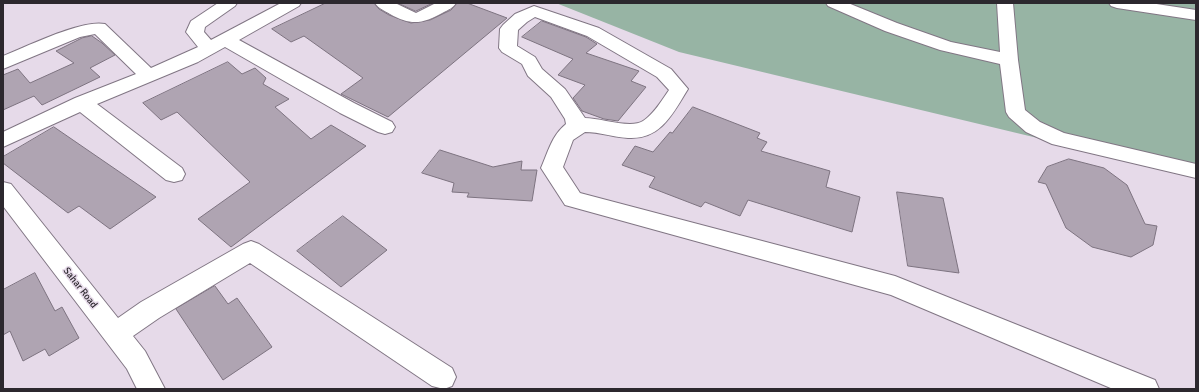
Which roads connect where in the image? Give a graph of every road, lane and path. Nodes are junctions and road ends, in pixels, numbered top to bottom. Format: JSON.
{"nodes":[{"id":1,"x":229,"y":3,"type":"edge"},
{"id":2,"x":292,"y":3,"type":"edge"},
{"id":3,"x":383,"y":3,"type":"edge"},
{"id":4,"x":448,"y":3,"type":"edge"},
{"id":5,"x":834,"y":3,"type":"edge"},
{"id":6,"x":1005,"y":3,"type":"edge"},
{"id":7,"x":1117,"y":3,"type":"edge"},
{"id":8,"x":1196,"y":15,"type":"edge"},
{"id":9,"x":226,"y":40,"type":"junction"},
{"id":10,"x":209,"y":49,"type":"junction"},
{"id":11,"x":1009,"y":60,"type":"junction"},
{"id":12,"x":3,"y":63,"type":"edge"},
{"id":13,"x":148,"y":76,"type":"junction"},
{"id":14,"x":82,"y":103,"type":"junction"},
{"id":15,"x":385,"y":127,"type":"dead end"},
{"id":16,"x":577,"y":128,"type":"junction"},
{"id":17,"x":3,"y":140,"type":"edge"},
{"id":18,"x":1195,"y":171,"type":"edge"},
{"id":19,"x":174,"y":174,"type":"dead end"},
{"id":20,"x":3,"y":190,"type":"edge"},
{"id":21,"x":116,"y":334,"type":"junction"},
{"id":22,"x":442,"y":378,"type":"dead end"},
{"id":23,"x":151,"y":389,"type":"edge"},
{"id":24,"x":1145,"y":389,"type":"edge"}],
"edges":[{"from":1,"to":10,"type":"street"},
{"from":2,"to":9,"type":"street"},
{"from":3,"to":4,"type":"street"},
{"from":5,"to":11,"type":"street"},
{"from":6,"to":11,"type":"street"},
{"from":7,"to":8,"type":"street"},
{"from":9,"to":10,"type":"street"},
{"from":9,"to":15,"type":"street"},
{"from":10,"to":13,"type":"street"},
{"from":11,"to":18,"type":"street"},
{"from":12,"to":13,"type":"street"},
{"from":13,"to":14,"type":"street"},
{"from":14,"to":17,"type":"street"},
{"from":14,"to":19,"type":"street"},
{"from":16,"to":16,"type":"street"},
{"from":16,"to":24,"type":"street"},
{"from":20,"to":21,"type":"street","name":"Sahar Road"},
{"from":21,"to":22,"type":"street"},
{"from":21,"to":23,"type":"street","name":"Sahar Road"}]}
